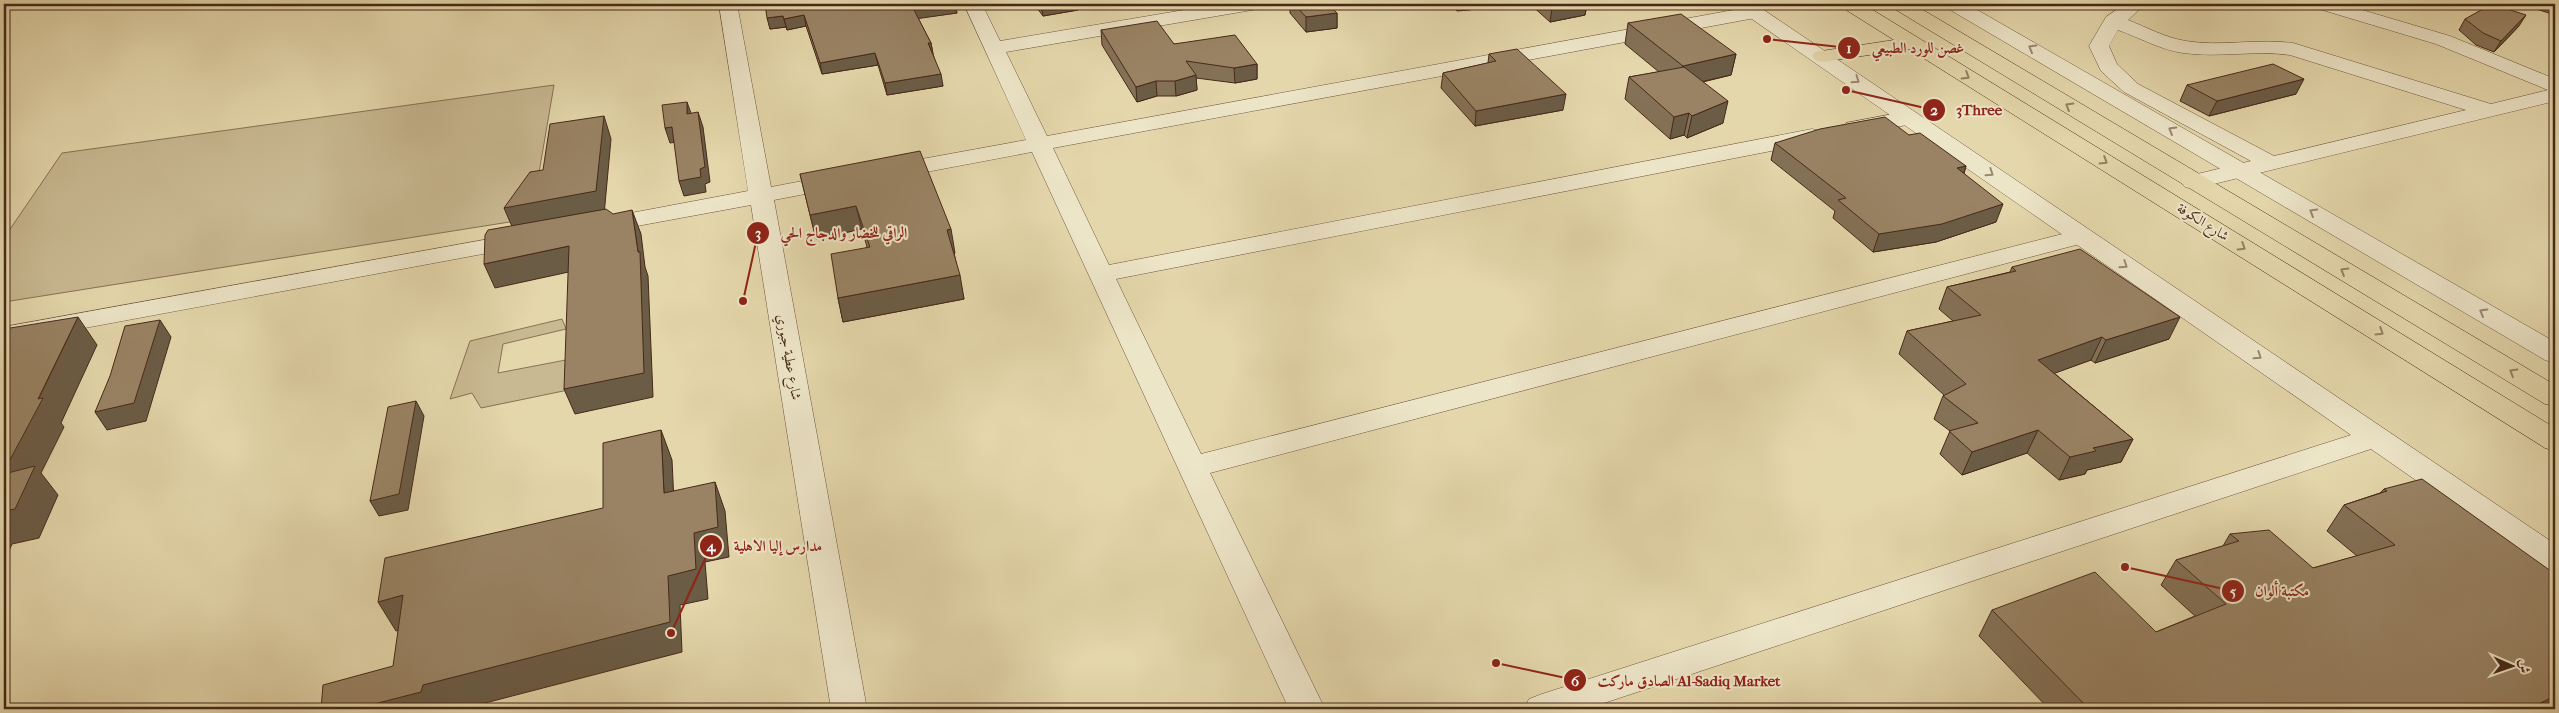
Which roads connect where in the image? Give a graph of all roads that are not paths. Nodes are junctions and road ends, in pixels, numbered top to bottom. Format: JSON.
{"nodes":[{"id":1,"x":728,"y":4,"type":"edge"},
{"id":2,"x":973,"y":4,"type":"edge"},
{"id":3,"x":1252,"y":4,"type":"edge"},
{"id":4,"x":1850,"y":4,"type":"edge"},
{"id":5,"x":1900,"y":4,"type":"edge"},
{"id":6,"x":1954,"y":4,"type":"edge"},
{"id":7,"x":2133,"y":4,"type":"edge"},
{"id":8,"x":2323,"y":4,"type":"edge"},
{"id":9,"x":1749,"y":8,"type":"edge"},
{"id":10,"x":2113,"y":20,"type":"junction"},
{"id":11,"x":1913,"y":43,"type":"junction"},
{"id":12,"x":994,"y":48,"type":"junction"},
{"id":13,"x":1822,"y":56,"type":"junction"},
{"id":14,"x":2555,"y":86,"type":"edge"},
{"id":15,"x":2555,"y":95,"type":"edge"},
{"id":16,"x":2492,"y":111,"type":"junction"},
{"id":17,"x":1909,"y":118,"type":"junction"},
{"id":18,"x":1039,"y":144,"type":"junction"},
{"id":19,"x":2272,"y":163,"type":"junction"},
{"id":20,"x":2242,"y":170,"type":"junction"},
{"id":21,"x":2193,"y":182,"type":"junction"},
{"id":22,"x":761,"y":196,"type":"junction"},
{"id":23,"x":579,"y":230,"type":"edge"},
{"id":24,"x":549,"y":235,"type":"edge"},
{"id":25,"x":2082,"y":236,"type":"junction"},
{"id":26,"x":1101,"y":274,"type":"junction"},
{"id":27,"x":4,"y":336,"type":"edge"},
{"id":28,"x":2555,"y":354,"type":"edge"},
{"id":29,"x":2555,"y":397,"type":"edge"},
{"id":30,"x":2376,"y":437,"type":"junction"},
{"id":31,"x":2555,"y":441,"type":"edge"},
{"id":32,"x":1192,"y":467,"type":"junction"},
{"id":33,"x":2555,"y":560,"type":"edge"},
{"id":34,"x":849,"y":709,"type":"edge"},
{"id":35,"x":1307,"y":709,"type":"edge"},
{"id":36,"x":1542,"y":709,"type":"edge"}],
"edges":[{"from":1,"to":22,"type":"street","name":"شارع عطية جبوري"},
{"from":2,"to":12,"type":"street"},
{"from":3,"to":12,"type":"street"},
{"from":4,"to":11,"type":"highway","name":"شارع الكوفة"},
{"from":21,"to":5,"type":"highway","one_way":true},
{"from":20,"to":6,"type":"street","one_way":true},
{"from":7,"to":10,"type":"street"},
{"from":8,"to":14,"type":"street"},
{"from":9,"to":13,"type":"street"},
{"from":9,"to":18,"type":"street"},
{"from":10,"to":16,"type":"street"},
{"from":10,"to":19,"type":"street"},
{"from":11,"to":13,"type":"highway"},
{"from":11,"to":31,"type":"highway","name":"شارع الكوفة","one_way":true},
{"from":12,"to":18,"type":"street"},
{"from":13,"to":17,"type":"street","one_way":true},
{"from":15,"to":16,"type":"street"},
{"from":16,"to":19,"type":"street"},
{"from":17,"to":25,"type":"street","one_way":true},
{"from":17,"to":26,"type":"street"},
{"from":18,"to":22,"type":"street"},
{"from":18,"to":26,"type":"street"},
{"from":19,"to":20,"type":"street"},
{"from":20,"to":21,"type":"street"},
{"from":28,"to":20,"type":"street","one_way":true},
{"from":29,"to":21,"type":"highway","one_way":true},
{"from":22,"to":23,"type":"street"},
{"from":22,"to":34,"type":"street","name":"شارع عطية جبوري"},
{"from":24,"to":27,"type":"street"},
{"from":25,"to":30,"type":"street","one_way":true},
{"from":25,"to":32,"type":"street"},
{"from":26,"to":32,"type":"street"},
{"from":30,"to":33,"type":"street"},
{"from":30,"to":36,"type":"street"},
{"from":32,"to":35,"type":"street"}]}
